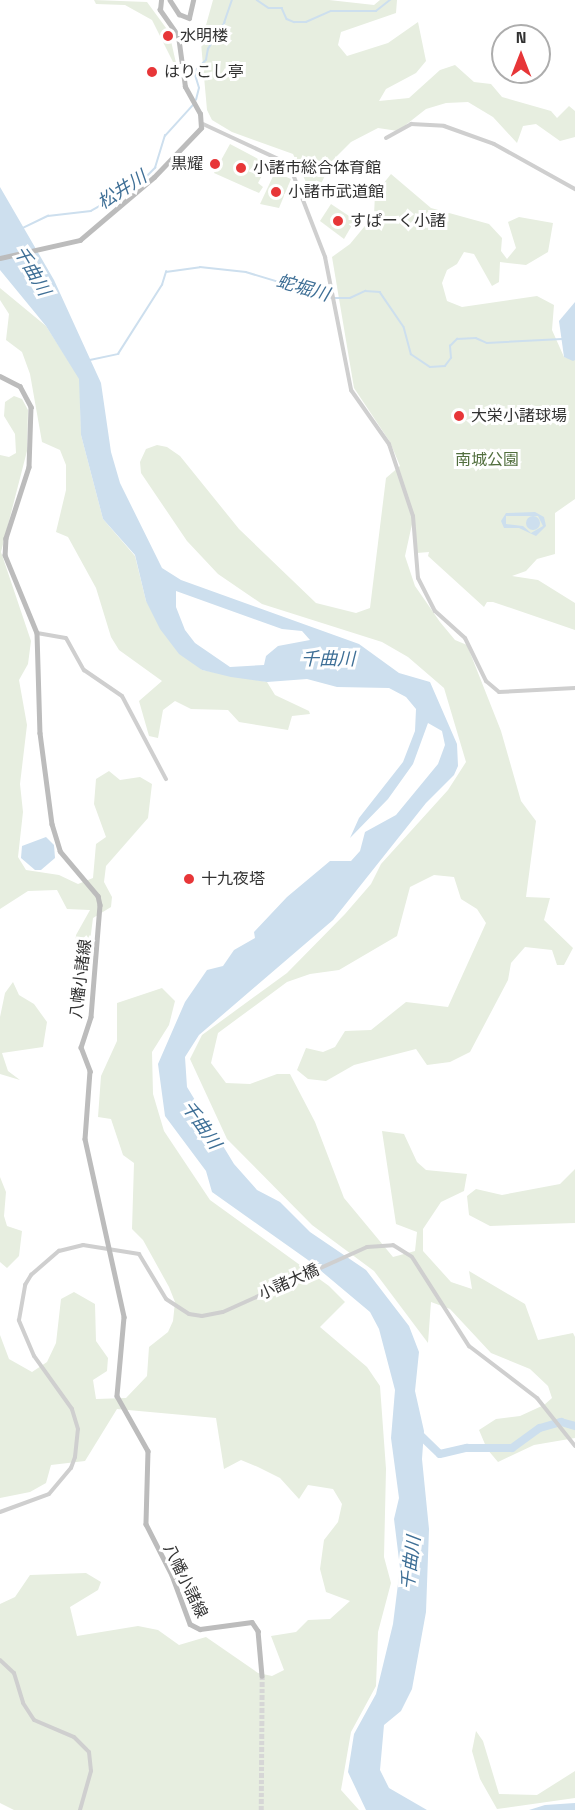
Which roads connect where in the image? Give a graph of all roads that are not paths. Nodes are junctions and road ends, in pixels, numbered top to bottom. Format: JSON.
{"nodes":[{"id":1,"x":161,"y":0,"type":"edge"},
{"id":2,"x":170,"y":0,"type":"edge"},
{"id":3,"x":193,"y":0,"type":"edge"},
{"id":4,"x":203,"y":124,"type":"junction"},
{"id":5,"x":386,"y":138,"type":"dead end"},
{"id":6,"x":575,"y":189,"type":"edge"},
{"id":7,"x":0,"y":258,"type":"edge"},
{"id":8,"x":0,"y":376,"type":"edge"},
{"id":9,"x":37,"y":633,"type":"junction"},
{"id":10,"x":575,"y":688,"type":"edge"},
{"id":11,"x":166,"y":779,"type":"dead end"},
{"id":12,"x":109,"y":1247,"type":"junction"},
{"id":13,"x":575,"y":1446,"type":"edge"},
{"id":14,"x":0,"y":1512,"type":"edge"},
{"id":15,"x":0,"y":1660,"type":"edge"},
{"id":16,"x":262,"y":1676,"type":"tunnel mouth"},
{"id":17,"x":80,"y":1810,"type":"edge"}],
"edges":[{"from":1,"to":4,"type":"main road"},
{"from":2,"to":3,"type":"main road"},
{"from":4,"to":7,"type":"main road"},
{"from":4,"to":10,"type":"street"},
{"from":5,"to":6,"type":"street"},
{"from":8,"to":9,"type":"main road","name":"八幡小諸線"},
{"from":9,"to":11,"type":"street"},
{"from":9,"to":12,"type":"main road","name":"八幡小諸線"},
{"from":12,"to":13,"type":"street","name":"小諸大橋"},
{"from":12,"to":14,"type":"street"},
{"from":12,"to":16,"type":"main road","name":"八幡小諸線"},
{"from":15,"to":17,"type":"street"}]}
